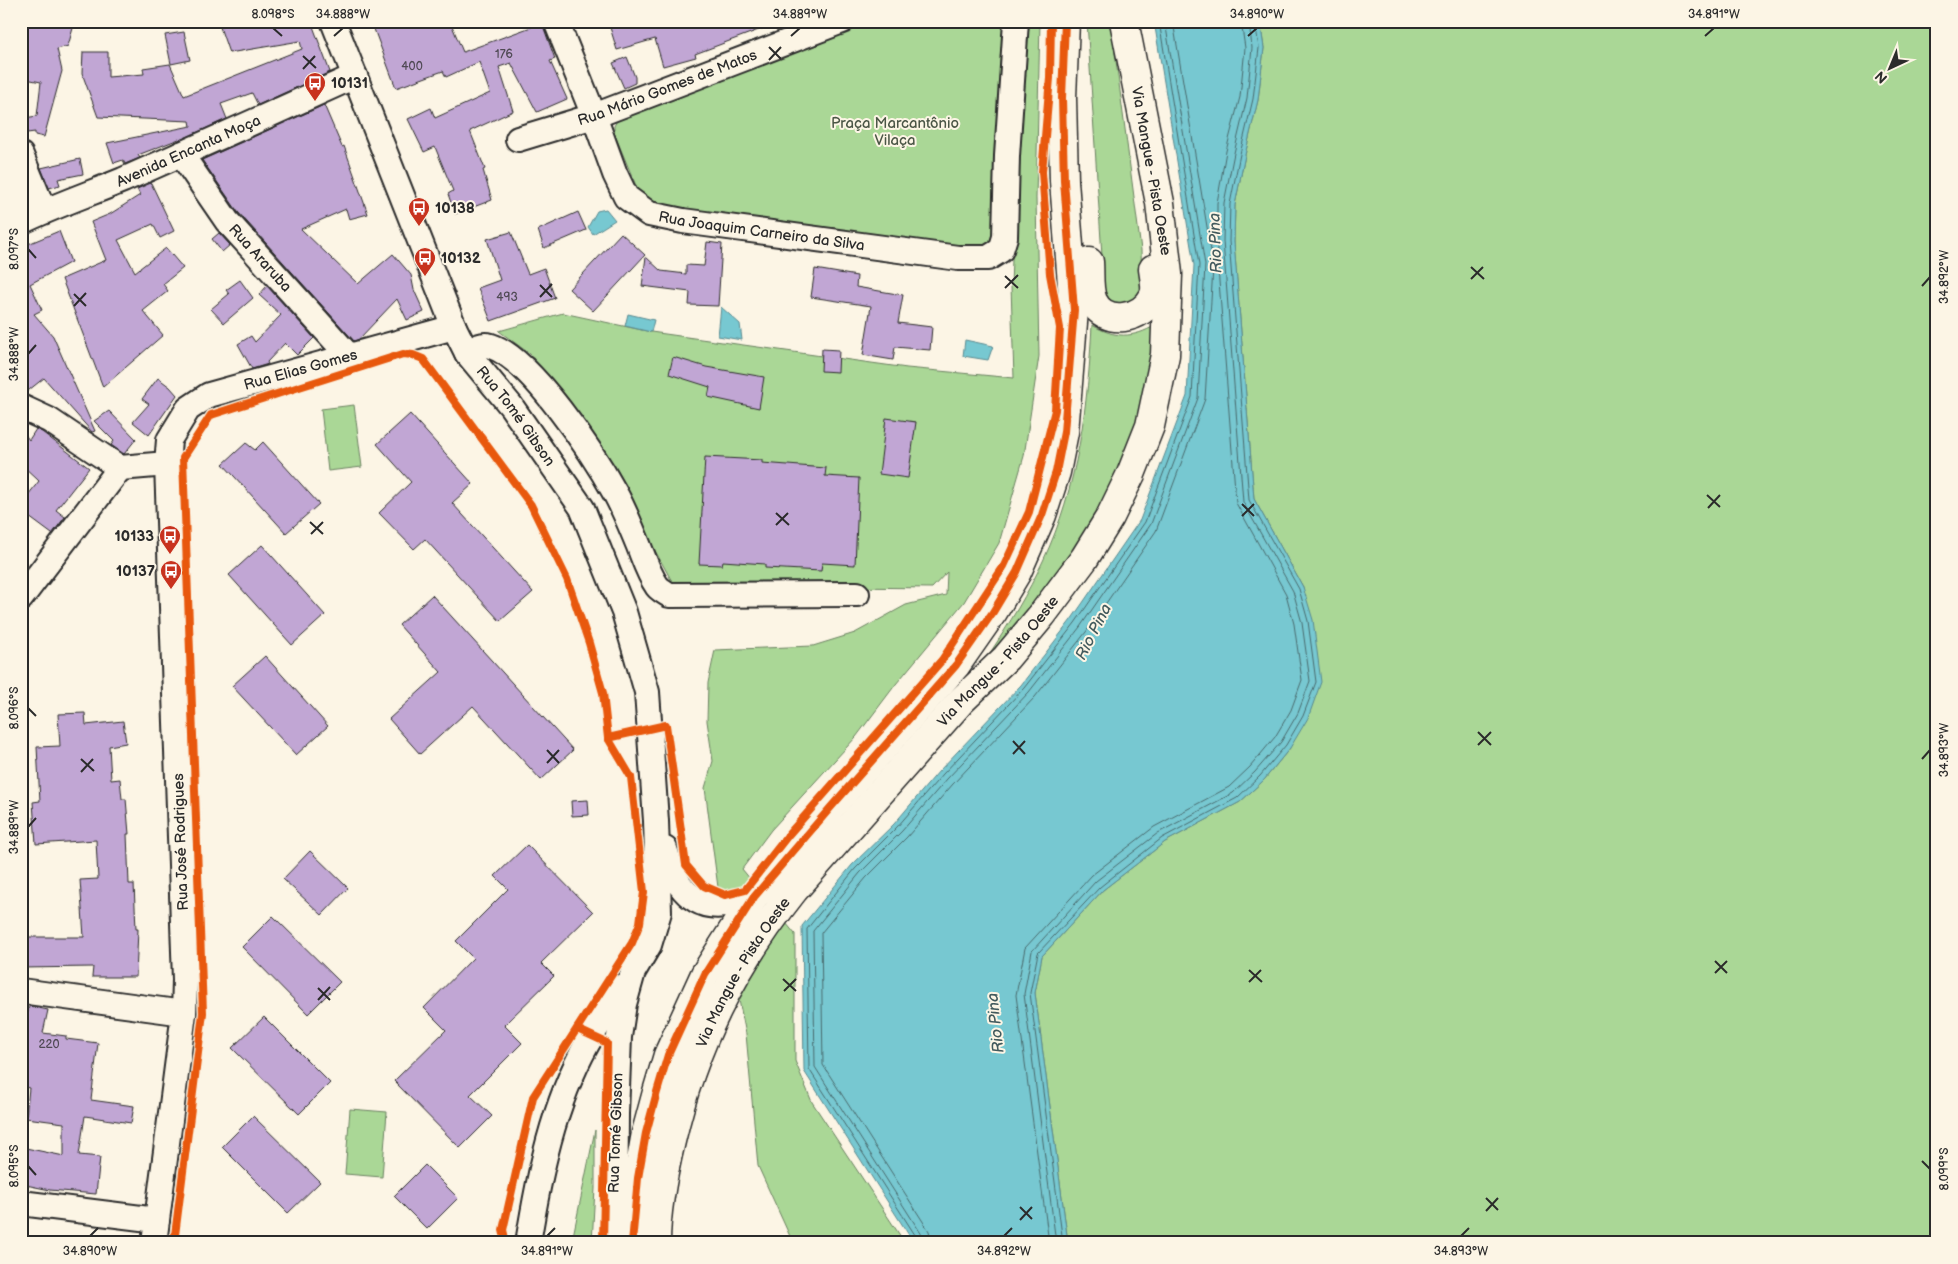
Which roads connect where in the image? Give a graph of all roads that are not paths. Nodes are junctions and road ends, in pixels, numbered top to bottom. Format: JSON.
{"nodes":[{"id":1,"x":333,"y":21,"type":"edge"},
{"id":2,"x":556,"y":21,"type":"edge"},
{"id":3,"x":842,"y":21,"type":"edge"},
{"id":4,"x":1016,"y":21,"type":"edge"},
{"id":5,"x":1065,"y":21,"type":"edge"},
{"id":6,"x":1072,"y":21,"type":"edge"},
{"id":7,"x":1124,"y":21,"type":"edge"},
{"id":8,"x":790,"y":31,"type":"edge"},
{"id":9,"x":355,"y":76,"type":"junction"},
{"id":10,"x":594,"y":116,"type":"junction"},
{"id":11,"x":1146,"y":134,"type":"junction"},
{"id":12,"x":518,"y":139,"type":"dead end"},
{"id":13,"x":181,"y":154,"type":"junction"},
{"id":14,"x":21,"y":155,"type":"edge"},
{"id":15,"x":44,"y":211,"type":"junction"},
{"id":16,"x":21,"y":222,"type":"edge"},
{"id":17,"x":454,"y":327,"type":"junction"},
{"id":18,"x":467,"y":354,"type":"junction"},
{"id":19,"x":349,"y":356,"type":"junction"},
{"id":20,"x":21,"y":407,"type":"edge"},
{"id":21,"x":169,"y":440,"type":"joint"},
{"id":22,"x":168,"y":464,"type":"junction"},
{"id":23,"x":120,"y":468,"type":"junction"},
{"id":24,"x":857,"y":594,"type":"dead end"},
{"id":25,"x":21,"y":598,"type":"edge"},
{"id":26,"x":656,"y":821,"type":"junction"},
{"id":27,"x":785,"y":881,"type":"junction"},
{"id":28,"x":754,"y":897,"type":"junction"},
{"id":29,"x":633,"y":972,"type":"junction"},
{"id":30,"x":21,"y":991,"type":"edge"},
{"id":31,"x":184,"y":1013,"type":"junction"},
{"id":32,"x":21,"y":1203,"type":"edge"},
{"id":33,"x":156,"y":1220,"type":"junction"},
{"id":34,"x":154,"y":1243,"type":"edge"},
{"id":35,"x":528,"y":1243,"type":"edge"},
{"id":36,"x":615,"y":1243,"type":"edge"},
{"id":37,"x":632,"y":1243,"type":"edge"},
{"id":38,"x":656,"y":1243,"type":"edge"}],
"edges":[{"from":1,"to":9,"type":"street","name":"Rua Tomé Gibson"},
{"from":2,"to":10,"type":"street","name":"Rua Joaquim Carneiro da Silva"},
{"from":3,"to":8,"type":"street","name":"Rua Mário Gomes de Matos"},
{"from":4,"to":10,"type":"street","name":"Rua Joaquim Carneiro da Silva"},
{"from":5,"to":27,"type":"main road"},
{"from":6,"to":11,"type":"main road"},
{"from":7,"to":11,"type":"main road","name":"Via Mangue - Pista Oeste"},
{"from":8,"to":10,"type":"street","name":"Rua Mário Gomes de Matos"},
{"from":9,"to":13,"type":"street","name":"Avenida Encanta Moça"},
{"from":9,"to":17,"type":"street","name":"Rua Tomé Gibson"},
{"from":10,"to":12,"type":"street","name":"Rua Mário Gomes de Matos"},
{"from":11,"to":27,"type":"main road","name":"Via Mangue - Pista Oeste"},
{"from":13,"to":15,"type":"street","name":"Avenida Encanta Moça"},
{"from":13,"to":19,"type":"street","name":"Rua Araruba"},
{"from":14,"to":15,"type":"street"},
{"from":15,"to":16,"type":"street","name":"Avenida Encanta Moça"},
{"from":17,"to":18,"type":"street","name":"Rua Tomé Gibson"},
{"from":17,"to":19,"type":"street","name":"Rua Elias Gomes"},
{"from":18,"to":24,"type":"street"},
{"from":18,"to":26,"type":"street","name":"Rua Tomé Gibson"},
{"from":19,"to":21,"type":"street","name":"Rua Elias Gomes"},
{"from":20,"to":23,"type":"street"},
{"from":21,"to":22,"type":"street","name":"Rua José Rodrigues"},
{"from":22,"to":23,"type":"street"},
{"from":22,"to":31,"type":"street","name":"Rua José Rodrigues"},
{"from":23,"to":25,"type":"street"},
{"from":26,"to":28,"type":"street","name":"Rua Tomé Gibson"},
{"from":26,"to":29,"type":"street","name":"Rua Tomé Gibson"},
{"from":27,"to":28,"type":"main road"},
{"from":27,"to":38,"type":"main road","name":"Via Mangue - Pista Oeste"},
{"from":28,"to":37,"type":"main road"},
{"from":29,"to":35,"type":"street"},
{"from":29,"to":36,"type":"street","name":"Rua Tomé Gibson"},
{"from":30,"to":31,"type":"street"},
{"from":31,"to":33,"type":"street","name":"Rua José Rodrigues"},
{"from":32,"to":33,"type":"street"},
{"from":33,"to":34,"type":"street","name":"Rua José Rodrigues"}]}
